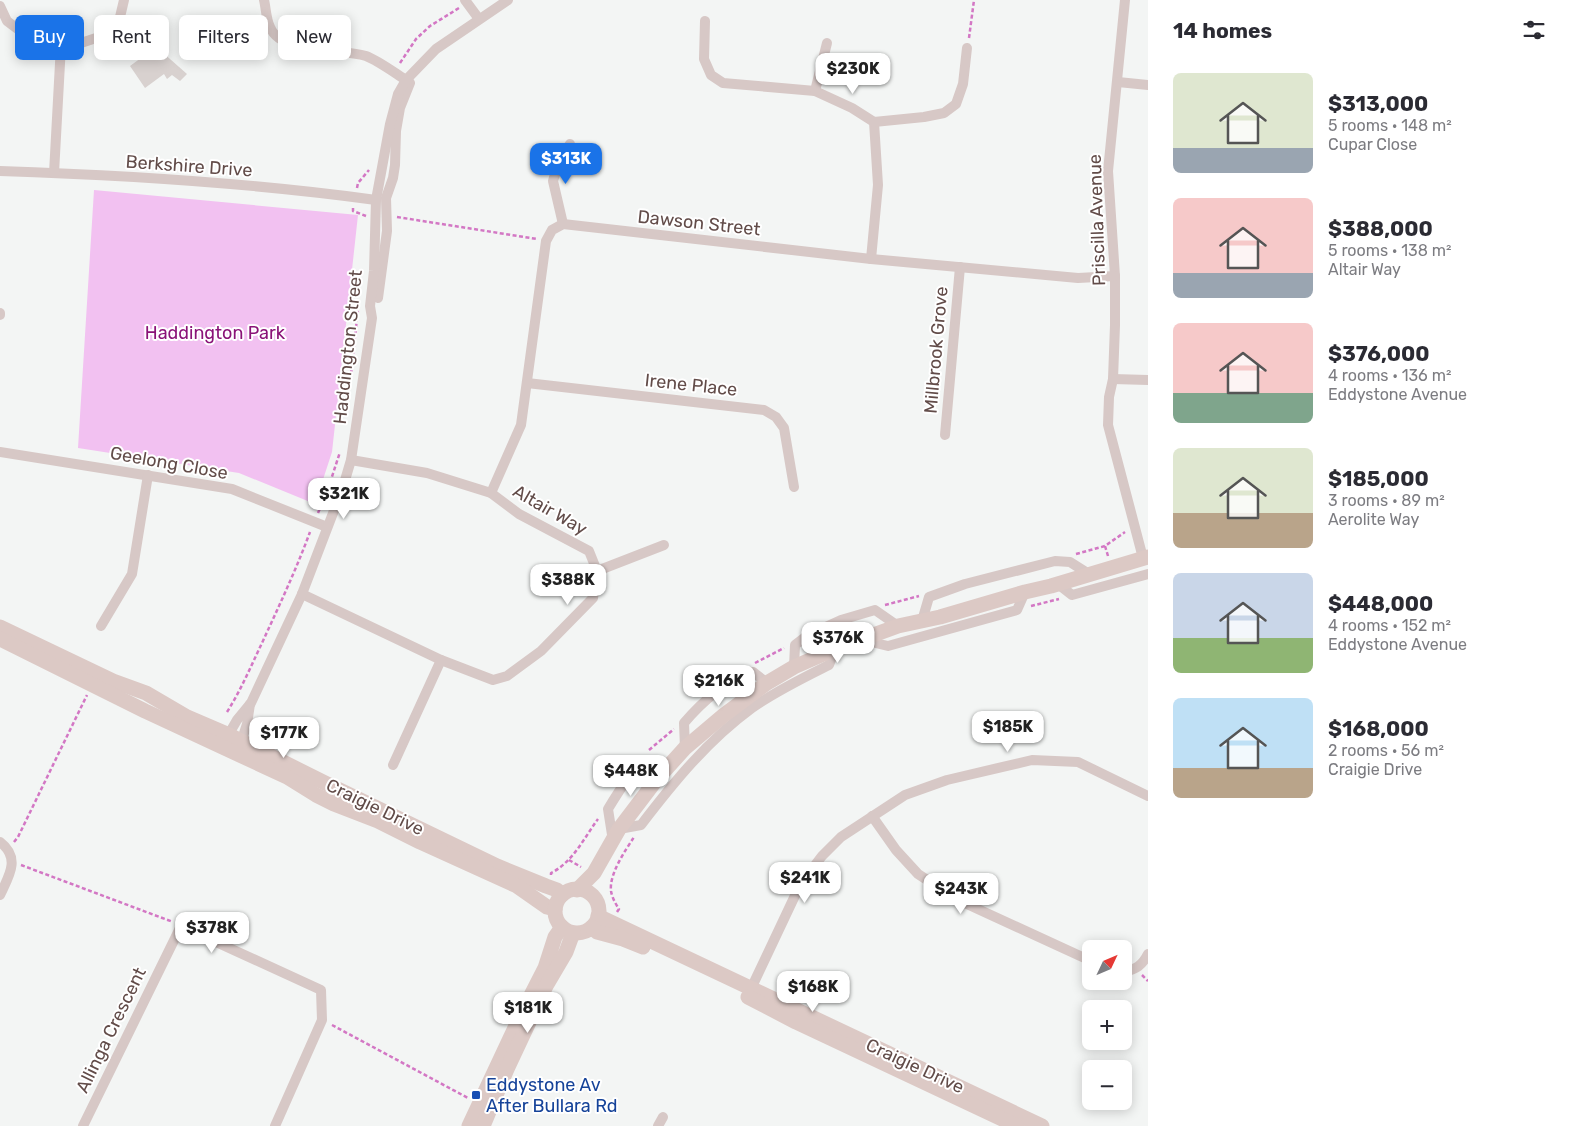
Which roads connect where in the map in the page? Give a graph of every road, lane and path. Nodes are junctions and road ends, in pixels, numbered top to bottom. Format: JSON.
{"nodes":[{"id":1,"x":124,"y":0,"type":"edge"},
{"id":2,"x":264,"y":0,"type":"edge"},
{"id":3,"x":508,"y":0,"type":"edge"},
{"id":4,"x":974,"y":0,"type":"edge"},
{"id":5,"x":1125,"y":0,"type":"edge"},
{"id":6,"x":466,"y":2,"type":"edge"},
{"id":7,"x":0,"y":6,"type":"edge"},
{"id":8,"x":479,"y":19,"type":"junction"},
{"id":9,"x":705,"y":21,"type":"dead end"},
{"id":10,"x":15,"y":27,"type":"edge"},
{"id":11,"x":84,"y":42,"type":"edge"},
{"id":12,"x":827,"y":43,"type":"dead end"},
{"id":13,"x":967,"y":48,"type":"joint"},
{"id":14,"x":60,"y":60,"type":"edge"},
{"id":15,"x":417,"y":68,"type":"junction"},
{"id":16,"x":394,"y":72,"type":"junction"},
{"id":17,"x":406,"y":80,"type":"junction"},
{"id":18,"x":1118,"y":82,"type":"junction"},
{"id":19,"x":1148,"y":85,"type":"edge"},
{"id":20,"x":814,"y":91,"type":"junction"},
{"id":21,"x":874,"y":122,"type":"junction"},
{"id":22,"x":570,"y":144,"type":"dead end"},
{"id":23,"x":371,"y":165,"type":"dead end"},
{"id":24,"x":0,"y":171,"type":"edge"},
{"id":25,"x":54,"y":173,"type":"junction"},
{"id":26,"x":355,"y":197,"type":"junction"},
{"id":27,"x":376,"y":200,"type":"junction"},
{"id":28,"x":386,"y":215,"type":"junction"},
{"id":29,"x":368,"y":217,"type":"dead end"},
{"id":30,"x":563,"y":224,"type":"junction"},
{"id":31,"x":546,"y":241,"type":"junction"},
{"id":32,"x":871,"y":259,"type":"junction"},
{"id":33,"x":960,"y":267,"type":"junction"},
{"id":34,"x":1115,"y":276,"type":"junction"},
{"id":35,"x":359,"y":302,"type":"dead end"},
{"id":36,"x":372,"y":318,"type":"junction"},
{"id":37,"x":351,"y":376,"type":"dead end"},
{"id":38,"x":1113,"y":379,"type":"junction"},
{"id":39,"x":1148,"y":380,"type":"edge"},
{"id":40,"x":527,"y":383,"type":"junction"},
{"id":41,"x":945,"y":435,"type":"dead end"},
{"id":42,"x":342,"y":444,"type":"dead end"},
{"id":43,"x":0,"y":452,"type":"edge"},
{"id":44,"x":351,"y":460,"type":"junction"},
{"id":45,"x":148,"y":475,"type":"junction"},
{"id":46,"x":794,"y":487,"type":"dead end"},
{"id":47,"x":491,"y":494,"type":"junction"},
{"id":48,"x":314,"y":522,"type":"junction"},
{"id":49,"x":328,"y":527,"type":"junction"},
{"id":50,"x":1136,"y":528,"type":"junction"},
{"id":51,"x":664,"y":545,"type":"dead end"},
{"id":52,"x":1146,"y":558,"type":"edge"},
{"id":53,"x":1056,"y":561,"type":"junction"},
{"id":54,"x":597,"y":571,"type":"junction"},
{"id":55,"x":1089,"y":574,"type":"junction"},
{"id":56,"x":1148,"y":574,"type":"edge"},
{"id":57,"x":1058,"y":584,"type":"junction"},
{"id":58,"x":1025,"y":592,"type":"junction"},
{"id":59,"x":302,"y":594,"type":"junction"},
{"id":60,"x":1072,"y":594,"type":"junction"},
{"id":61,"x":930,"y":597,"type":"junction"},
{"id":62,"x":875,"y":610,"type":"junction"},
{"id":63,"x":1017,"y":610,"type":"junction"},
{"id":64,"x":922,"y":620,"type":"junction"},
{"id":65,"x":101,"y":626,"type":"dead end"},
{"id":66,"x":898,"y":626,"type":"junction"},
{"id":67,"x":0,"y":627,"type":"edge"},
{"id":68,"x":0,"y":639,"type":"edge"},
{"id":69,"x":862,"y":640,"type":"junction"},
{"id":70,"x":795,"y":645,"type":"junction"},
{"id":71,"x":834,"y":649,"type":"junction"},
{"id":72,"x":441,"y":660,"type":"junction"},
{"id":73,"x":794,"y":667,"type":"junction"},
{"id":74,"x":742,"y":675,"type":"junction"},
{"id":75,"x":767,"y":683,"type":"junction"},
{"id":76,"x":88,"y":691,"type":"dead end"},
{"id":77,"x":251,"y":703,"type":"junction"},
{"id":78,"x":227,"y":712,"type":"dead end"},
{"id":79,"x":684,"y":723,"type":"junction"},
{"id":80,"x":232,"y":744,"type":"junction"},
{"id":81,"x":685,"y":748,"type":"junction"},
{"id":82,"x":641,"y":764,"type":"junction"},
{"id":83,"x":393,"y":765,"type":"dead end"},
{"id":84,"x":670,"y":766,"type":"junction"},
{"id":85,"x":1148,"y":796,"type":"edge"},
{"id":86,"x":608,"y":809,"type":"junction"},
{"id":87,"x":872,"y":816,"type":"junction"},
{"id":88,"x":640,"y":825,"type":"junction"},
{"id":89,"x":616,"y":835,"type":"junction"},
{"id":90,"x":4,"y":846,"type":"edge"},
{"id":91,"x":13,"y":862,"type":"junction"},
{"id":92,"x":594,"y":873,"type":"junction"},
{"id":93,"x":549,"y":880,"type":"junction"},
{"id":94,"x":578,"y":890,"type":"junction"},
{"id":95,"x":0,"y":895,"type":"edge"},
{"id":96,"x":562,"y":895,"type":"junction"},
{"id":97,"x":555,"y":909,"type":"junction"},
{"id":98,"x":619,"y":909,"type":"dead end"},
{"id":99,"x":595,"y":916,"type":"junction"},
{"id":100,"x":181,"y":926,"type":"junction"},
{"id":101,"x":567,"y":930,"type":"junction"},
{"id":102,"x":1148,"y":954,"type":"edge"},
{"id":103,"x":1082,"y":957,"type":"edge"},
{"id":104,"x":1132,"y":970,"type":"edge"},
{"id":105,"x":749,"y":992,"type":"junction"},
{"id":106,"x":322,"y":1020,"type":"junction"},
{"id":107,"x":469,"y":1099,"type":"dead end"},
{"id":108,"x":83,"y":1126,"type":"edge"},
{"id":109,"x":275,"y":1126,"type":"edge"},
{"id":110,"x":469,"y":1126,"type":"edge"},
{"id":111,"x":483,"y":1126,"type":"edge"},
{"id":112,"x":1017,"y":1126,"type":"edge"},
{"id":113,"x":1042,"y":1126,"type":"edge"}],
"edges":[{"from":1,"to":11,"type":"street"},
{"from":2,"to":16,"type":"street"},
{"from":3,"to":8,"type":"street","name":"Haddington Street"},
{"from":4,"to":13,"type":"path"},
{"from":5,"to":18,"type":"street","name":"Priscilla Avenue"},
{"from":6,"to":8,"type":"street"},
{"from":6,"to":16,"type":"path"},
{"from":7,"to":10,"type":"street"},
{"from":8,"to":15,"type":"street","name":"Haddington Street"},
{"from":9,"to":20,"type":"street"},
{"from":12,"to":20,"type":"street"},
{"from":13,"to":21,"type":"street"},
{"from":14,"to":25,"type":"street"},
{"from":15,"to":17,"type":"street","name":"Haddington Street"},
{"from":15,"to":28,"type":"street"},
{"from":16,"to":17,"type":"street"},
{"from":17,"to":27,"type":"street","name":"Haddington Street"},
{"from":18,"to":19,"type":"street"},
{"from":18,"to":34,"type":"street","name":"Priscilla Avenue"},
{"from":20,"to":21,"type":"street"},
{"from":21,"to":32,"type":"street"},
{"from":22,"to":30,"type":"street"},
{"from":23,"to":26,"type":"path"},
{"from":24,"to":25,"type":"street","name":"Berkshire Drive"},
{"from":25,"to":26,"type":"street","name":"Berkshire Drive"},
{"from":26,"to":27,"type":"street","name":"Berkshire Drive"},
{"from":26,"to":29,"type":"path"},
{"from":27,"to":36,"type":"street","name":"Haddington Street"},
{"from":28,"to":31,"type":"path"},
{"from":28,"to":36,"type":"street"},
{"from":30,"to":31,"type":"street"},
{"from":30,"to":32,"type":"street","name":"Dawson Street"},
{"from":31,"to":40,"type":"street"},
{"from":32,"to":33,"type":"street","name":"Dawson Street"},
{"from":33,"to":34,"type":"street","name":"Dawson Street"},
{"from":33,"to":41,"type":"street","name":"Millbrook Grove"},
{"from":34,"to":38,"type":"street","name":"Priscilla Avenue"},
{"from":35,"to":37,"type":"path"},
{"from":36,"to":44,"type":"street","name":"Haddington Street"},
{"from":38,"to":39,"type":"street"},
{"from":38,"to":50,"type":"street","name":"Priscilla Avenue"},
{"from":40,"to":46,"type":"street","name":"Irene Place"},
{"from":40,"to":47,"type":"street"},
{"from":42,"to":48,"type":"path"},
{"from":43,"to":45,"type":"street","name":"Geelong Close"},
{"from":44,"to":47,"type":"street","name":"Altair Way"},
{"from":44,"to":49,"type":"street","name":"Haddington Street"},
{"from":45,"to":48,"type":"street","name":"Geelong Close"},
{"from":45,"to":65,"type":"street"},
{"from":47,"to":54,"type":"street","name":"Altair Way"},
{"from":48,"to":49,"type":"street","name":"Geelong Close"},
{"from":48,"to":78,"type":"path"},
{"from":49,"to":59,"type":"street","name":"Haddington Street"},
{"from":50,"to":52,"type":"street","name":"Priscilla Avenue"},
{"from":50,"to":53,"type":"path"},
{"from":51,"to":54,"type":"street"},
{"from":52,"to":55,"type":"main road"},
{"from":53,"to":55,"type":"street"},
{"from":53,"to":61,"type":"street"},
{"from":54,"to":72,"type":"street"},
{"from":55,"to":57,"type":"main road"},
{"from":56,"to":60,"type":"street"},
{"from":57,"to":58,"type":"main road"},
{"from":57,"to":60,"type":"street"},
{"from":58,"to":63,"type":"street"},
{"from":58,"to":64,"type":"main road"},
{"from":59,"to":72,"type":"street"},
{"from":59,"to":77,"type":"street","name":"Haddington Street"},
{"from":60,"to":63,"type":"path"},
{"from":61,"to":62,"type":"path"},
{"from":61,"to":64,"type":"street"},
{"from":62,"to":66,"type":"street"},
{"from":62,"to":70,"type":"street"},
{"from":63,"to":69,"type":"street"},
{"from":64,"to":66,"type":"main road"},
{"from":66,"to":69,"type":"main road"},
{"from":67,"to":80,"type":"main road","name":"Craigie Drive"},
{"from":68,"to":80,"type":"main road","name":"Craigie Drive"},
{"from":69,"to":71,"type":"main road"},
{"from":70,"to":73,"type":"street"},
{"from":70,"to":74,"type":"path"},
{"from":71,"to":73,"type":"main road"},
{"from":71,"to":88,"type":"street"},
{"from":72,"to":83,"type":"street"},
{"from":73,"to":75,"type":"main road"},
{"from":74,"to":75,"type":"street"},
{"from":74,"to":79,"type":"street"},
{"from":75,"to":81,"type":"main road"},
{"from":76,"to":90,"type":"path"},
{"from":77,"to":80,"type":"street","name":"Haddington Street"},
{"from":77,"to":80,"type":"street","name":"Haddington Street"},
{"from":79,"to":81,"type":"street"},
{"from":79,"to":82,"type":"path"},
{"from":80,"to":93,"type":"main road","name":"Craigie Drive"},
{"from":80,"to":97,"type":"main road","name":"Craigie Drive"},
{"from":81,"to":84,"type":"main road"},
{"from":82,"to":84,"type":"street"},
{"from":82,"to":86,"type":"street"},
{"from":84,"to":89,"type":"main road"},
{"from":85,"to":87,"type":"street"},
{"from":86,"to":89,"type":"street"},
{"from":86,"to":93,"type":"path"},
{"from":87,"to":103,"type":"street"},
{"from":87,"to":105,"type":"street"},
{"from":88,"to":89,"type":"street"},
{"from":88,"to":98,"type":"path"},
{"from":89,"to":92,"type":"main road"},
{"from":90,"to":91,"type":"street"},
{"from":91,"to":95,"type":"street"},
{"from":91,"to":100,"type":"path"},
{"from":92,"to":94,"type":"main road"},
{"from":92,"to":99,"type":"main road"},
{"from":93,"to":96,"type":"main road","name":"Craigie Drive"},
{"from":94,"to":96,"type":"main road"},
{"from":94,"to":99,"type":"main road"},
{"from":96,"to":97,"type":"main road"},
{"from":97,"to":101,"type":"main road"},
{"from":99,"to":101,"type":"main road"},
{"from":99,"to":105,"type":"main road","name":"Craigie Drive"},
{"from":100,"to":106,"type":"street"},
{"from":100,"to":108,"type":"street","name":"Allinga Crescent"},
{"from":101,"to":110,"type":"main road"},
{"from":101,"to":111,"type":"main road"},
{"from":102,"to":104,"type":"street"},
{"from":105,"to":112,"type":"main road","name":"Craigie Drive"},
{"from":105,"to":113,"type":"main road","name":"Craigie Drive"},
{"from":106,"to":107,"type":"path"},
{"from":106,"to":109,"type":"street"}]}
